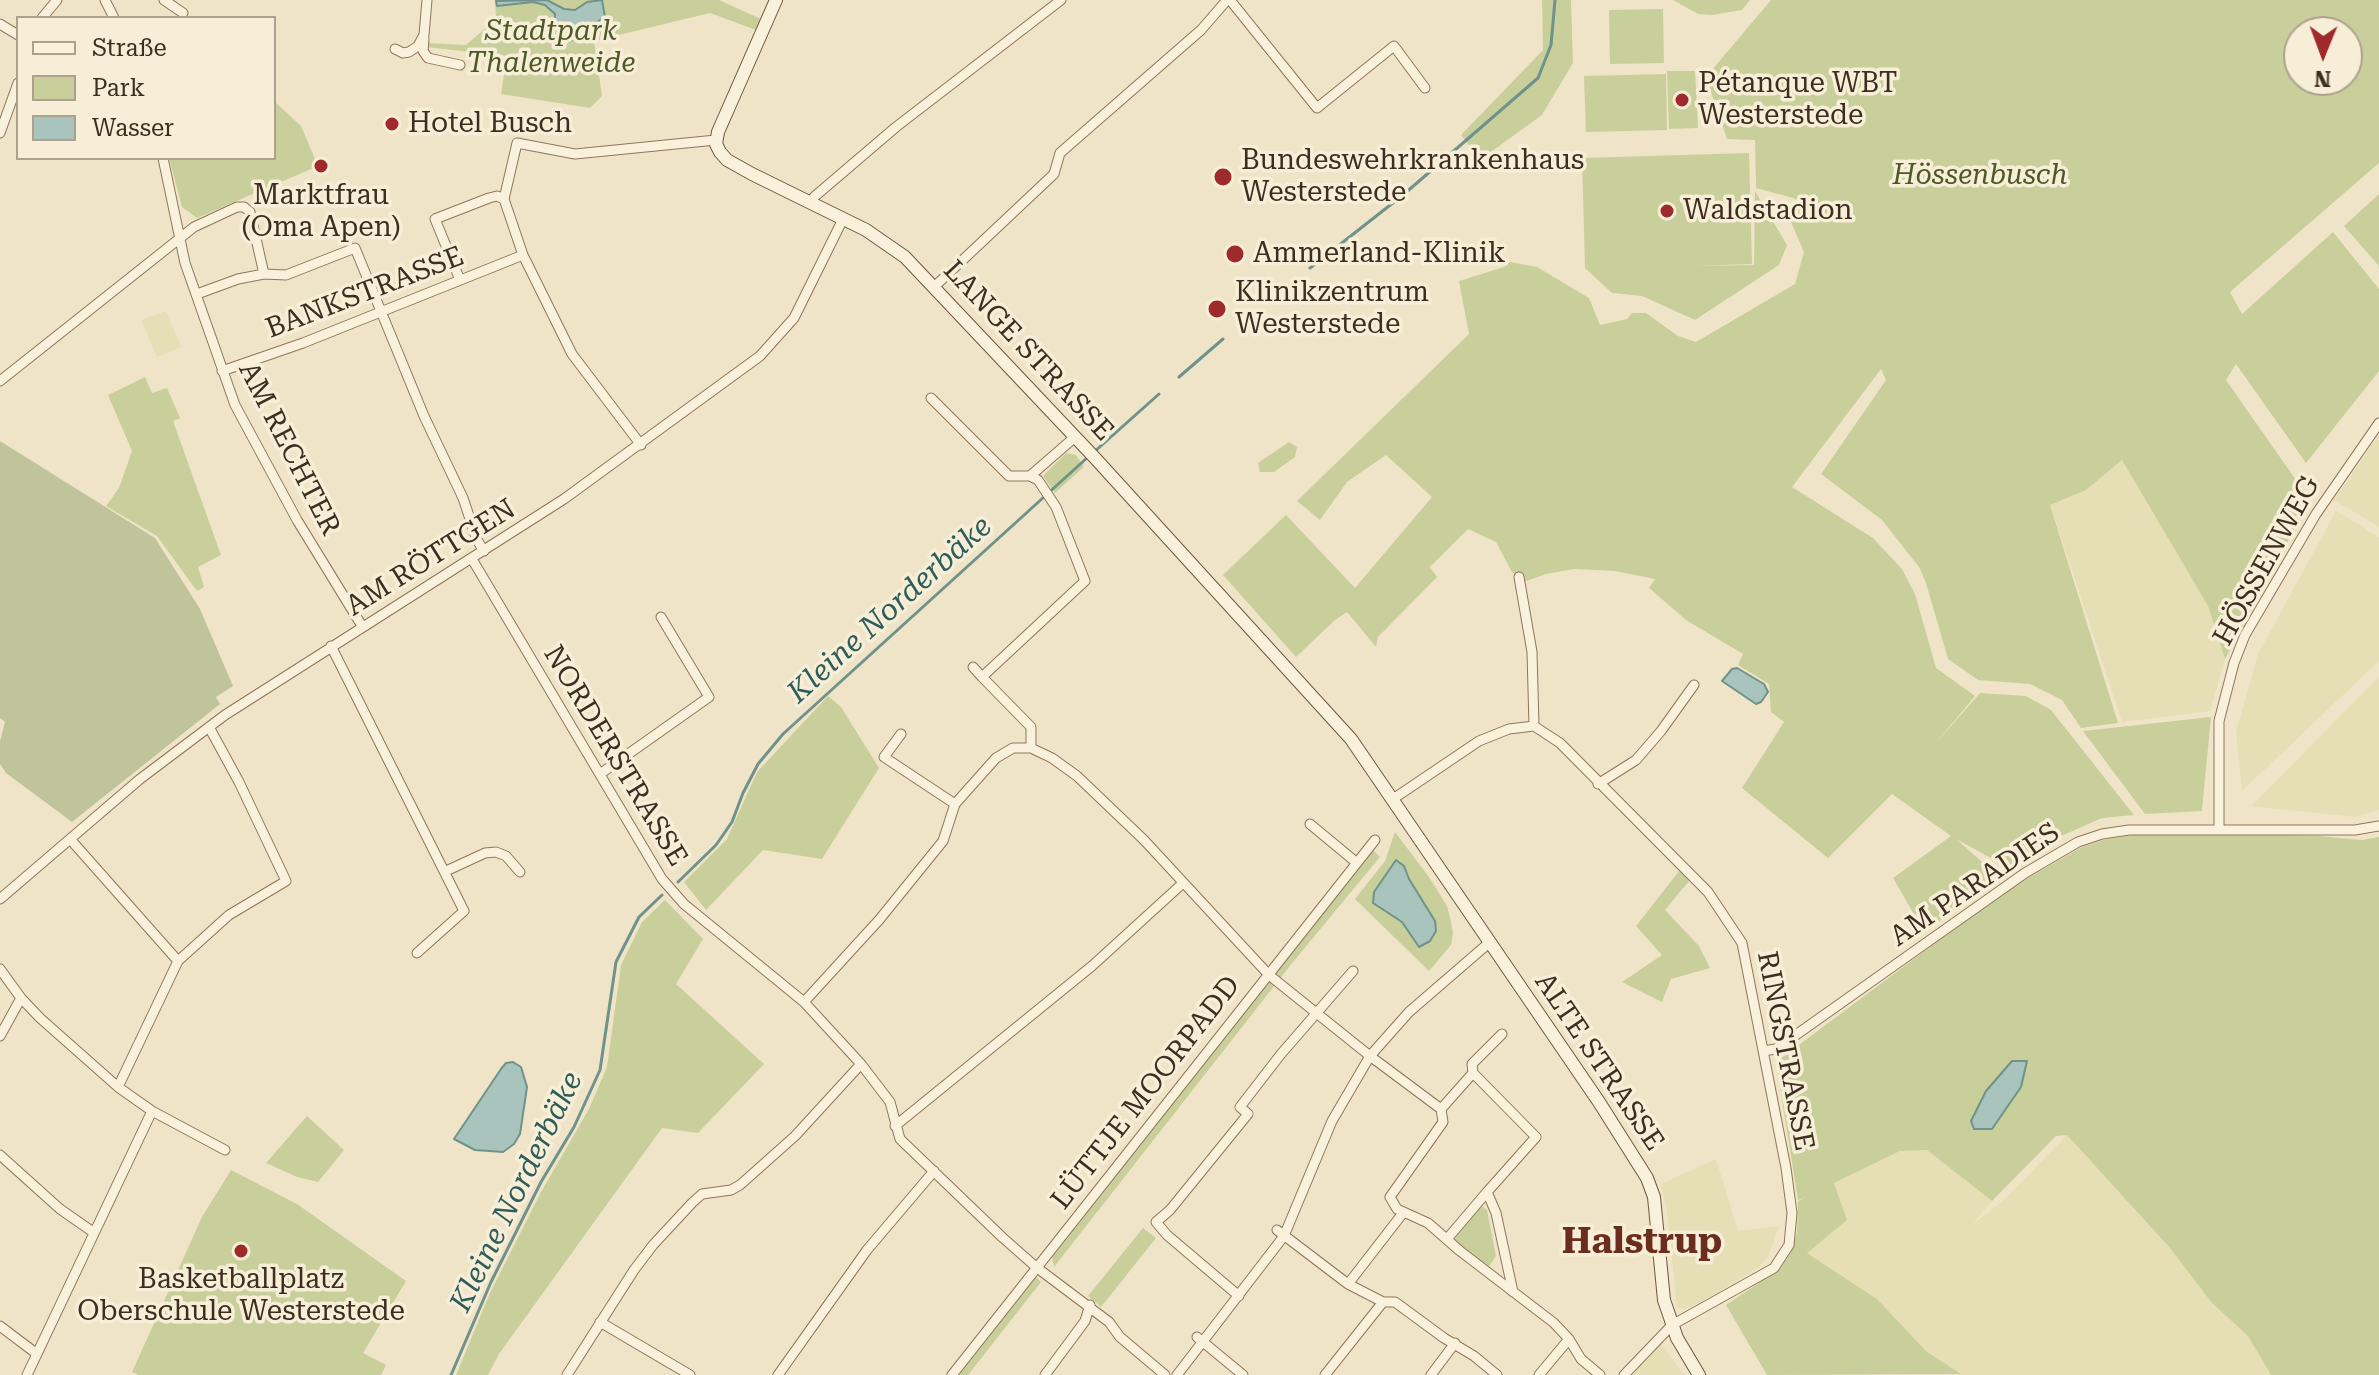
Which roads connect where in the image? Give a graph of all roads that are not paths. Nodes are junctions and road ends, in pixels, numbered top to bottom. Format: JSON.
{"nodes":[{"id":1,"x":57,"y":0,"type":"edge"},
{"id":2,"x":164,"y":0,"type":"edge"},
{"id":3,"x":427,"y":0,"type":"edge"},
{"id":4,"x":776,"y":0,"type":"edge"},
{"id":5,"x":1061,"y":0,"type":"edge"},
{"id":6,"x":1229,"y":0,"type":"edge"},
{"id":7,"x":183,"y":13,"type":"dead end"},
{"id":8,"x":44,"y":16,"type":"edge"},
{"id":9,"x":424,"y":35,"type":"junction"},
{"id":10,"x":395,"y":49,"type":"dead end"},
{"id":11,"x":460,"y":65,"type":"dead end"},
{"id":12,"x":1425,"y":88,"type":"dead end"},
{"id":13,"x":16,"y":89,"type":"edge"},
{"id":14,"x":0,"y":133,"type":"edge"},
{"id":15,"x":716,"y":140,"type":"junction"},
{"id":16,"x":163,"y":160,"type":"edge"},
{"id":17,"x":504,"y":199,"type":"junction"},
{"id":18,"x":810,"y":203,"type":"junction"},
{"id":19,"x":843,"y":219,"type":"junction"},
{"id":20,"x":179,"y":238,"type":"junction"},
{"id":21,"x":523,"y":255,"type":"junction"},
{"id":22,"x":264,"y":274,"type":"junction"},
{"id":23,"x":460,"y":280,"type":"junction"},
{"id":24,"x":934,"y":287,"type":"junction"},
{"id":25,"x":197,"y":294,"type":"junction"},
{"id":26,"x":381,"y":313,"type":"junction"},
{"id":27,"x":222,"y":371,"type":"junction"},
{"id":28,"x":0,"y":381,"type":"edge"},
{"id":29,"x":931,"y":398,"type":"dead end"},
{"id":30,"x":2379,"y":423,"type":"edge"},
{"id":31,"x":1078,"y":440,"type":"junction"},
{"id":32,"x":641,"y":445,"type":"junction"},
{"id":33,"x":1030,"y":476,"type":"junction"},
{"id":34,"x":484,"y":551,"type":"junction"},
{"id":35,"x":472,"y":559,"type":"junction"},
{"id":36,"x":1519,"y":577,"type":"dead end"},
{"id":37,"x":661,"y":617,"type":"dead end"},
{"id":38,"x":362,"y":626,"type":"junction"},
{"id":39,"x":331,"y":646,"type":"junction"},
{"id":40,"x":973,"y":667,"type":"dead end"},
{"id":41,"x":982,"y":677,"type":"junction"},
{"id":42,"x":1694,"y":685,"type":"dead end"},
{"id":43,"x":1534,"y":726,"type":"junction"},
{"id":44,"x":209,"y":727,"type":"junction"},
{"id":45,"x":901,"y":734,"type":"dead end"},
{"id":46,"x":1031,"y":748,"type":"junction"},
{"id":47,"x":600,"y":774,"type":"junction"},
{"id":48,"x":1598,"y":784,"type":"junction"},
{"id":49,"x":1394,"y":800,"type":"junction"},
{"id":50,"x":955,"y":804,"type":"junction"},
{"id":51,"x":1310,"y":824,"type":"dead end"},
{"id":52,"x":2379,"y":826,"type":"edge"},
{"id":53,"x":2219,"y":828,"type":"junction"},
{"id":54,"x":70,"y":839,"type":"junction"},
{"id":55,"x":1375,"y":840,"type":"dead end"},
{"id":56,"x":1357,"y":863,"type":"junction"},
{"id":57,"x":446,"y":871,"type":"junction"},
{"id":58,"x":520,"y":872,"type":"dead end"},
{"id":59,"x":1183,"y":883,"type":"junction"},
{"id":60,"x":0,"y":899,"type":"edge"},
{"id":61,"x":1490,"y":942,"type":"junction"},
{"id":62,"x":417,"y":953,"type":"dead end"},
{"id":63,"x":178,"y":961,"type":"junction"},
{"id":64,"x":0,"y":969,"type":"edge"},
{"id":65,"x":1353,"y":971,"type":"dead end"},
{"id":66,"x":1269,"y":975,"type":"junction"},
{"id":67,"x":21,"y":998,"type":"junction"},
{"id":68,"x":804,"y":1002,"type":"junction"},
{"id":69,"x":1316,"y":1013,"type":"junction"},
{"id":70,"x":1502,"y":1034,"type":"dead end"},
{"id":71,"x":0,"y":1036,"type":"edge"},
{"id":72,"x":1763,"y":1051,"type":"junction"},
{"id":73,"x":1370,"y":1056,"type":"junction"},
{"id":74,"x":861,"y":1064,"type":"junction"},
{"id":75,"x":1473,"y":1073,"type":"junction"},
{"id":76,"x":118,"y":1087,"type":"junction"},
{"id":77,"x":1441,"y":1109,"type":"junction"},
{"id":78,"x":152,"y":1111,"type":"junction"},
{"id":79,"x":895,"y":1126,"type":"junction"},
{"id":80,"x":225,"y":1150,"type":"dead end"},
{"id":81,"x":0,"y":1155,"type":"edge"},
{"id":82,"x":934,"y":1171,"type":"junction"},
{"id":83,"x":1487,"y":1192,"type":"junction"},
{"id":84,"x":1403,"y":1213,"type":"junction"},
{"id":85,"x":93,"y":1232,"type":"junction"},
{"id":86,"x":1280,"y":1233,"type":"junction"},
{"id":87,"x":1447,"y":1239,"type":"junction"},
{"id":88,"x":1036,"y":1267,"type":"junction"},
{"id":89,"x":1348,"y":1284,"type":"junction"},
{"id":90,"x":1513,"y":1292,"type":"junction"},
{"id":91,"x":1239,"y":1296,"type":"junction"},
{"id":92,"x":1383,"y":1302,"type":"junction"},
{"id":93,"x":1090,"y":1305,"type":"junction"},
{"id":94,"x":600,"y":1322,"type":"junction"},
{"id":95,"x":1672,"y":1325,"type":"junction"},
{"id":96,"x":0,"y":1326,"type":"edge"},
{"id":97,"x":1200,"y":1339,"type":"junction"},
{"id":98,"x":1569,"y":1339,"type":"junction"},
{"id":99,"x":1455,"y":1343,"type":"junction"},
{"id":100,"x":37,"y":1354,"type":"junction"},
{"id":101,"x":27,"y":1375,"type":"edge"},
{"id":102,"x":567,"y":1375,"type":"edge"},
{"id":103,"x":690,"y":1375,"type":"edge"},
{"id":104,"x":778,"y":1375,"type":"edge"},
{"id":105,"x":952,"y":1375,"type":"edge"},
{"id":106,"x":1045,"y":1375,"type":"edge"},
{"id":107,"x":1165,"y":1375,"type":"edge"},
{"id":108,"x":1177,"y":1375,"type":"edge"},
{"id":109,"x":1243,"y":1375,"type":"edge"},
{"id":110,"x":1325,"y":1375,"type":"edge"},
{"id":111,"x":1431,"y":1375,"type":"edge"},
{"id":112,"x":1497,"y":1375,"type":"edge"},
{"id":113,"x":1539,"y":1375,"type":"edge"},
{"id":114,"x":1600,"y":1375,"type":"edge"},
{"id":115,"x":1624,"y":1375,"type":"edge"},
{"id":116,"x":1699,"y":1375,"type":"edge"}],
"edges":[{"from":1,"to":8,"type":"street"},
{"from":2,"to":7,"type":"street"},
{"from":3,"to":9,"type":"street"},
{"from":4,"to":15,"type":"street"},
{"from":5,"to":18,"type":"street"},
{"from":6,"to":12,"type":"street"},
{"from":6,"to":24,"type":"street"},
{"from":9,"to":10,"type":"street"},
{"from":9,"to":11,"type":"street"},
{"from":13,"to":14,"type":"street"},
{"from":15,"to":17,"type":"street"},
{"from":15,"to":18,"type":"street","name":"LANGE STRASSE"},
{"from":16,"to":20,"type":"street","name":"AM RECHTER"},
{"from":17,"to":21,"type":"street"},
{"from":17,"to":23,"type":"street"},
{"from":18,"to":19,"type":"street","name":"LANGE STRASSE"},
{"from":19,"to":24,"type":"street","name":"LANGE STRASSE"},
{"from":19,"to":32,"type":"street","name":"AM RÖTTGEN"},
{"from":20,"to":22,"type":"street"},
{"from":20,"to":25,"type":"street","name":"AM RECHTER"},
{"from":20,"to":28,"type":"street"},
{"from":21,"to":23,"type":"street","name":"BANKSTRASSE"},
{"from":21,"to":32,"type":"street"},
{"from":22,"to":25,"type":"street"},
{"from":22,"to":26,"type":"street"},
{"from":23,"to":26,"type":"street","name":"BANKSTRASSE"},
{"from":24,"to":31,"type":"street","name":"LANGE STRASSE"},
{"from":25,"to":27,"type":"street","name":"AM RECHTER"},
{"from":26,"to":27,"type":"street","name":"BANKSTRASSE"},
{"from":26,"to":34,"type":"street"},
{"from":27,"to":38,"type":"street","name":"AM RECHTER"},
{"from":29,"to":33,"type":"street"},
{"from":30,"to":53,"type":"street","name":"HÖSSENWEG"},
{"from":31,"to":33,"type":"street"},
{"from":31,"to":49,"type":"street","name":"LANGE STRASSE"},
{"from":32,"to":34,"type":"street","name":"AM RÖTTGEN"},
{"from":33,"to":41,"type":"street"},
{"from":34,"to":35,"type":"street","name":"AM RÖTTGEN"},
{"from":35,"to":38,"type":"street","name":"AM RÖTTGEN"},
{"from":35,"to":47,"type":"street","name":"NORDERSTRASSE"},
{"from":36,"to":43,"type":"street"},
{"from":37,"to":47,"type":"street"},
{"from":38,"to":39,"type":"street","name":"AM RÖTTGEN"},
{"from":39,"to":44,"type":"street","name":"AM RÖTTGEN"},
{"from":39,"to":57,"type":"street"},
{"from":40,"to":41,"type":"street"},
{"from":41,"to":46,"type":"street"},
{"from":42,"to":48,"type":"street"},
{"from":43,"to":48,"type":"street","name":"RINGSTRASSE"},
{"from":43,"to":49,"type":"street"},
{"from":44,"to":54,"type":"street","name":"AM RÖTTGEN"},
{"from":44,"to":63,"type":"street"},
{"from":45,"to":50,"type":"street"},
{"from":46,"to":50,"type":"street"},
{"from":46,"to":59,"type":"street"},
{"from":47,"to":68,"type":"street","name":"NORDERSTRASSE"},
{"from":48,"to":72,"type":"street","name":"RINGSTRASSE"},
{"from":49,"to":61,"type":"street","name":"ALTE STRASSE"},
{"from":50,"to":68,"type":"street"},
{"from":51,"to":56,"type":"street"},
{"from":52,"to":53,"type":"street","name":"AM PARADIES"},
{"from":53,"to":72,"type":"street","name":"AM PARADIES"},
{"from":54,"to":60,"type":"street","name":"AM RÖTTGEN"},
{"from":54,"to":63,"type":"street"},
{"from":55,"to":56,"type":"street","name":"LÜTTJE MOORPADD"},
{"from":56,"to":66,"type":"street","name":"LÜTTJE MOORPADD"},
{"from":57,"to":58,"type":"street"},
{"from":57,"to":62,"type":"street"},
{"from":59,"to":66,"type":"street"},
{"from":59,"to":79,"type":"street"},
{"from":61,"to":73,"type":"street"},
{"from":61,"to":95,"type":"street","name":"ALTE STRASSE"},
{"from":63,"to":76,"type":"street"},
{"from":64,"to":67,"type":"street"},
{"from":65,"to":69,"type":"street"},
{"from":66,"to":69,"type":"street"},
{"from":66,"to":88,"type":"street","name":"LÜTTJE MOORPADD"},
{"from":67,"to":71,"type":"street"},
{"from":67,"to":76,"type":"street"},
{"from":68,"to":74,"type":"street","name":"NORDERSTRASSE"},
{"from":69,"to":73,"type":"street"},
{"from":69,"to":91,"type":"street"},
{"from":70,"to":75,"type":"street"},
{"from":72,"to":95,"type":"street","name":"RINGSTRASSE"},
{"from":73,"to":77,"type":"street"},
{"from":73,"to":86,"type":"street"},
{"from":74,"to":79,"type":"street","name":"NORDERSTRASSE"},
{"from":74,"to":94,"type":"street"},
{"from":75,"to":77,"type":"street"},
{"from":75,"to":83,"type":"street"},
{"from":76,"to":78,"type":"street"},
{"from":77,"to":84,"type":"street"},
{"from":78,"to":80,"type":"street"},
{"from":78,"to":85,"type":"street"},
{"from":79,"to":82,"type":"street","name":"NORDERSTRASSE"},
{"from":81,"to":85,"type":"street"},
{"from":82,"to":88,"type":"street","name":"NORDERSTRASSE"},
{"from":82,"to":104,"type":"street"},
{"from":83,"to":87,"type":"street"},
{"from":83,"to":90,"type":"street"},
{"from":84,"to":87,"type":"street"},
{"from":84,"to":89,"type":"street"},
{"from":85,"to":100,"type":"street"},
{"from":86,"to":89,"type":"street"},
{"from":86,"to":91,"type":"street"},
{"from":87,"to":90,"type":"street"},
{"from":88,"to":93,"type":"street","name":"NORDERSTRASSE"},
{"from":88,"to":105,"type":"street","name":"LÜTTJE MOORPADD"},
{"from":89,"to":92,"type":"street"},
{"from":90,"to":98,"type":"street"},
{"from":91,"to":97,"type":"street"},
{"from":92,"to":99,"type":"street"},
{"from":92,"to":110,"type":"street"},
{"from":93,"to":106,"type":"street"},
{"from":93,"to":107,"type":"street","name":"NORDERSTRASSE"},
{"from":94,"to":102,"type":"street"},
{"from":94,"to":103,"type":"street"},
{"from":95,"to":115,"type":"street","name":"RINGSTRASSE"},
{"from":95,"to":116,"type":"street","name":"ALTE STRASSE"},
{"from":96,"to":100,"type":"street"},
{"from":97,"to":108,"type":"street"},
{"from":97,"to":109,"type":"street"},
{"from":98,"to":113,"type":"street"},
{"from":98,"to":114,"type":"street"},
{"from":99,"to":111,"type":"street"},
{"from":99,"to":112,"type":"street"},
{"from":100,"to":101,"type":"street"}]}
